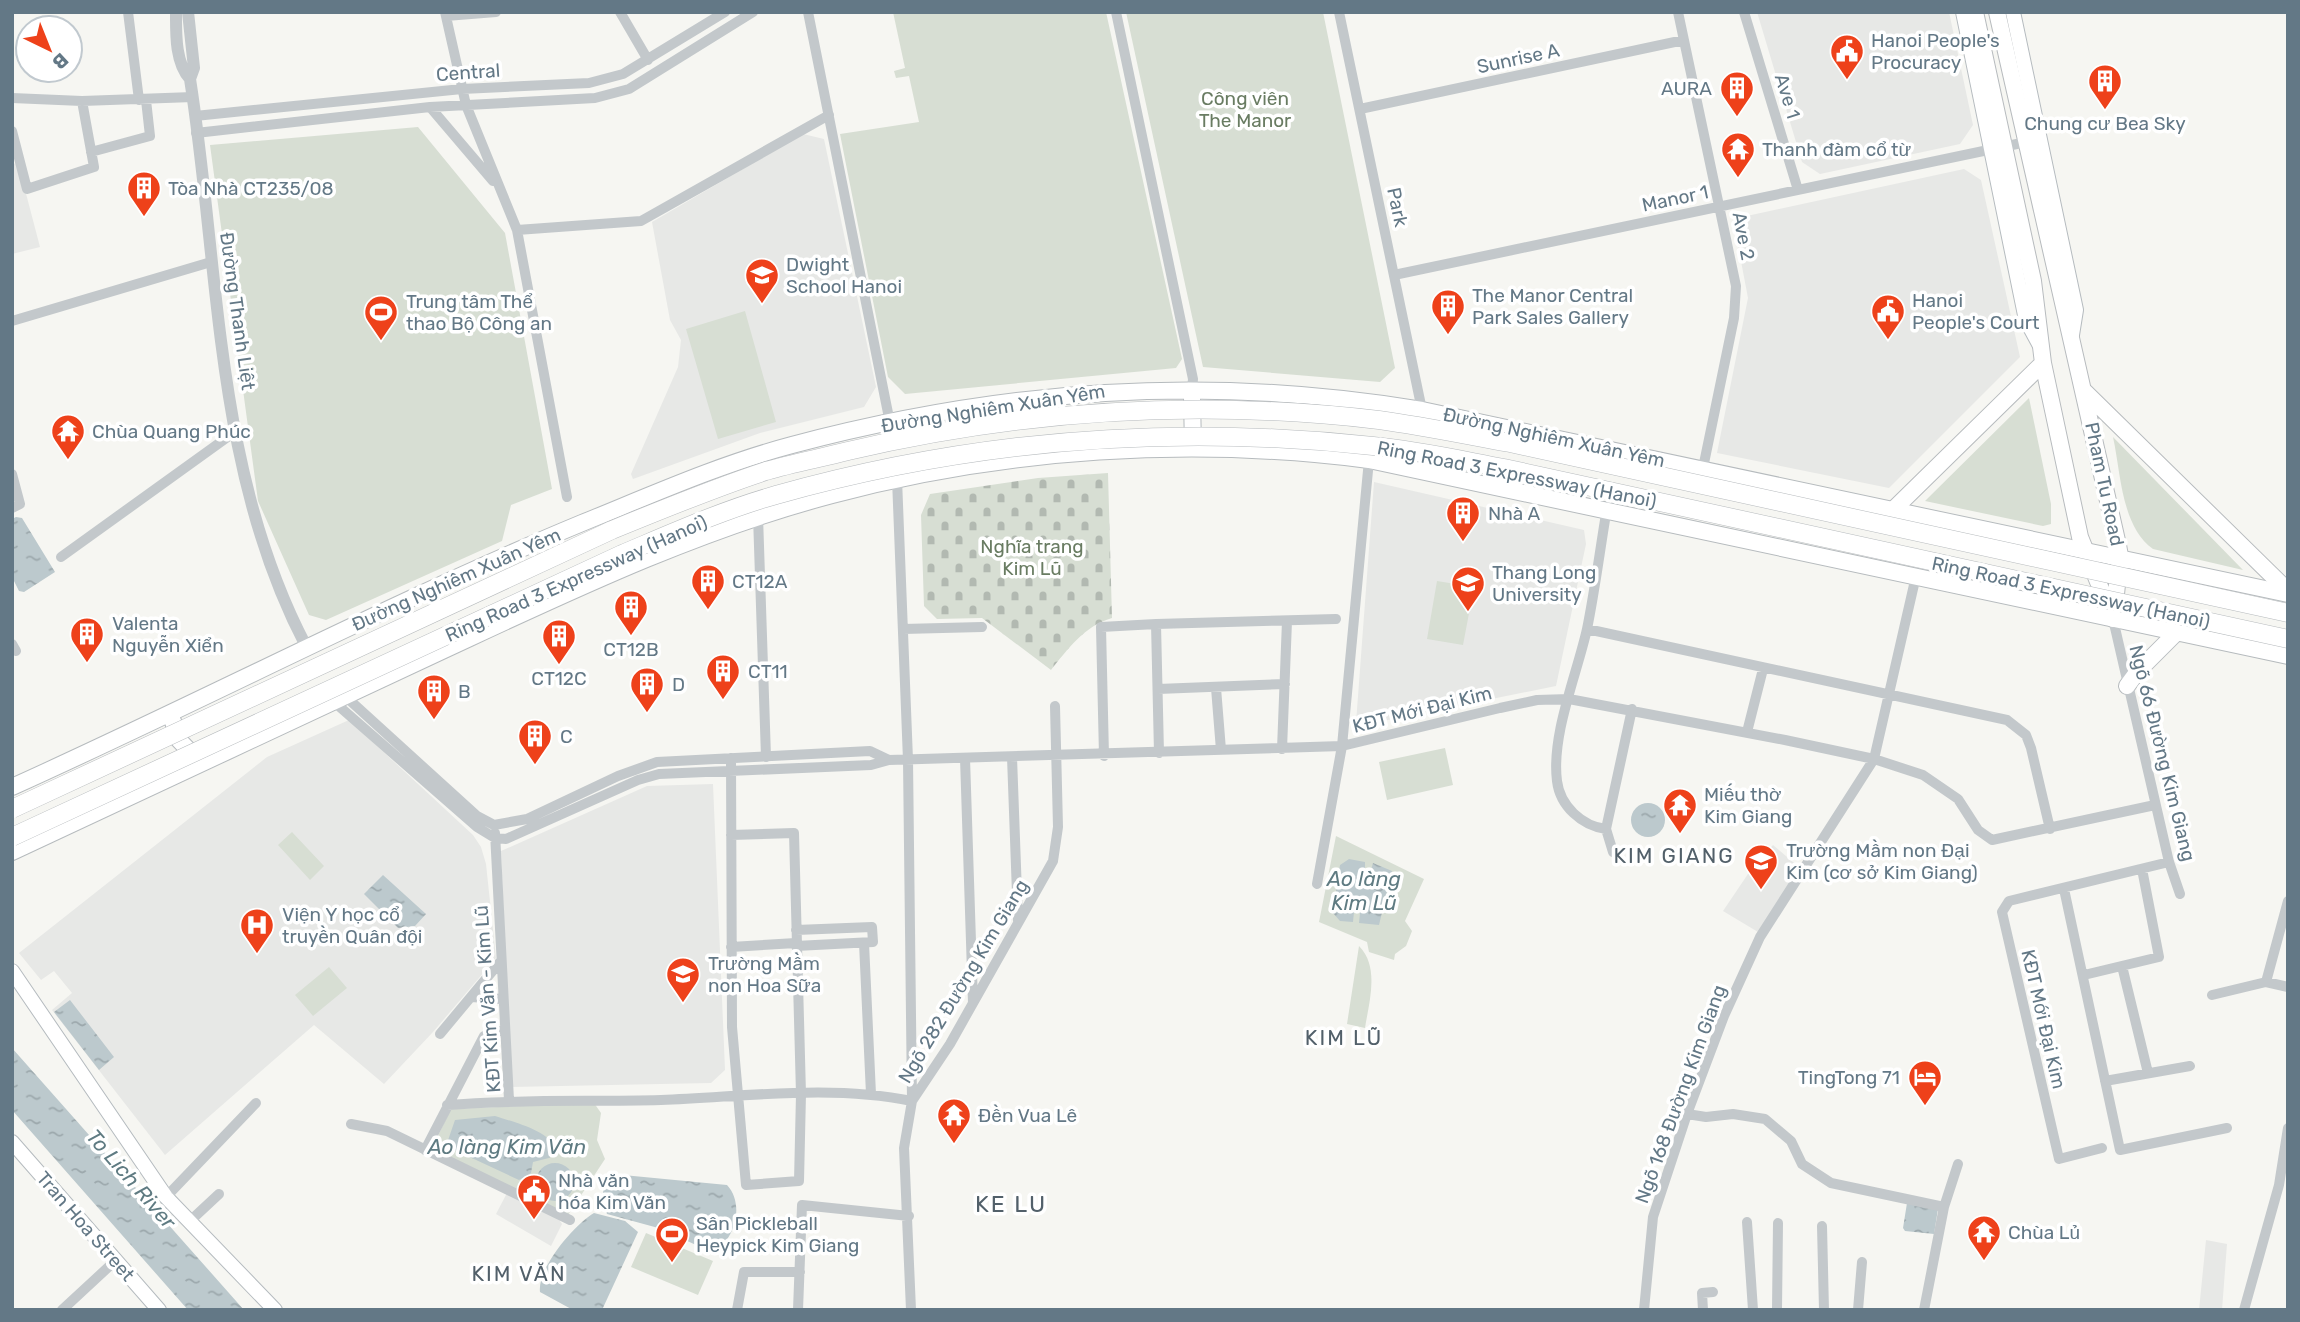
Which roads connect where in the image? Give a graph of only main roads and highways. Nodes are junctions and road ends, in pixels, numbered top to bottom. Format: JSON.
{"nodes":[{"id":1,"x":1963,"y":12,"type":"edge"},
{"id":2,"x":1975,"y":12,"type":"edge"},
{"id":3,"x":1997,"y":12,"type":"edge"},
{"id":4,"x":2013,"y":12,"type":"edge"},
{"id":5,"x":2032,"y":141,"type":"junction"},
{"id":6,"x":1998,"y":149,"type":"junction"},
{"id":7,"x":2043,"y":363,"type":"junction"},
{"id":8,"x":1192,"y":389,"type":"junction"},
{"id":9,"x":2085,"y":393,"type":"junction"},
{"id":10,"x":1193,"y":450,"type":"junction"},
{"id":11,"x":1894,"y":509,"type":"junction"},
{"id":12,"x":2083,"y":549,"type":"junction"},
{"id":13,"x":2120,"y":556,"type":"junction"},
{"id":14,"x":2288,"y":593,"type":"edge"},
{"id":15,"x":2288,"y":613,"type":"edge"},
{"id":16,"x":2113,"y":619,"type":"junction"},
{"id":17,"x":2177,"y":632,"type":"junction"},
{"id":18,"x":2288,"y":639,"type":"edge"},
{"id":19,"x":2288,"y":656,"type":"edge"},
{"id":20,"x":2127,"y":686,"type":"road end"},
{"id":21,"x":174,"y":712,"type":"junction"},
{"id":22,"x":200,"y":762,"type":"junction"},
{"id":23,"x":39,"y":775,"type":"junction"},
{"id":24,"x":12,"y":787,"type":"edge"},
{"id":25,"x":12,"y":809,"type":"edge"},
{"id":26,"x":76,"y":823,"type":"junction"},
{"id":27,"x":12,"y":837,"type":"edge"},
{"id":28,"x":12,"y":852,"type":"edge"},
{"id":29,"x":12,"y":971,"type":"edge"},
{"id":30,"x":12,"y":1142,"type":"edge"},
{"id":31,"x":159,"y":1310,"type":"edge"},
{"id":32,"x":275,"y":1310,"type":"edge"}],
"edges":[{"from":1,"to":6,"type":"main road"},
{"from":2,"to":6,"type":"main road"},
{"from":3,"to":5,"type":"main road"},
{"from":4,"to":5,"type":"main road","name":"Pham Tu Road"},
{"from":5,"to":9,"type":"main road","name":"Pham Tu Road"},
{"from":6,"to":7,"type":"main road","name":"Pham Tu Road"},
{"from":7,"to":11,"type":"main road"},
{"from":7,"to":12,"type":"main road","name":"Pham Tu Road"},
{"from":8,"to":10,"type":"main road"},
{"from":8,"to":11,"type":"main road","name":"Đường Nghiêm Xuân Yêm"},
{"from":8,"to":21,"type":"main road","name":"Đường Nghiêm Xuân Yêm"},
{"from":9,"to":13,"type":"main road","name":"Pham Tu Road"},
{"from":9,"to":14,"type":"main road"},
{"from":10,"to":16,"type":"main road"},
{"from":10,"to":22,"type":"main road"},
{"from":11,"to":12,"type":"main road","name":"Đường Nghiêm Xuân Yêm"},
{"from":12,"to":13,"type":"main road","name":"Đường Nghiêm Xuân Yêm"},
{"from":12,"to":16,"type":"main road","name":"Pham Tu Road"},
{"from":13,"to":14,"type":"main road","name":"Đường Nghiêm Xuân Yêm"},
{"from":13,"to":16,"type":"main road","name":"Pham Tu Road"},
{"from":15,"to":25,"type":"highway","name":"Ring Road 3 Expressway (Hanoi)","bridge":true},
{"from":16,"to":17,"type":"main road"},
{"from":17,"to":19,"type":"main road"},
{"from":17,"to":20,"type":"main road"},
{"from":18,"to":27,"type":"highway","name":"Ring Road 3 Expressway (Hanoi)","bridge":true},
{"from":21,"to":22,"type":"main road"},
{"from":21,"to":23,"type":"main road","name":"Đường Nghiêm Xuân Yêm"},
{"from":22,"to":26,"type":"main road"},
{"from":23,"to":24,"type":"main road","name":"Đường Nghiêm Xuân Yêm"},
{"from":23,"to":26,"type":"main road"},
{"from":26,"to":28,"type":"main road"},
{"from":29,"to":32,"type":"main road"},
{"from":30,"to":31,"type":"main road","name":"Tran Hoa Street"}]}
